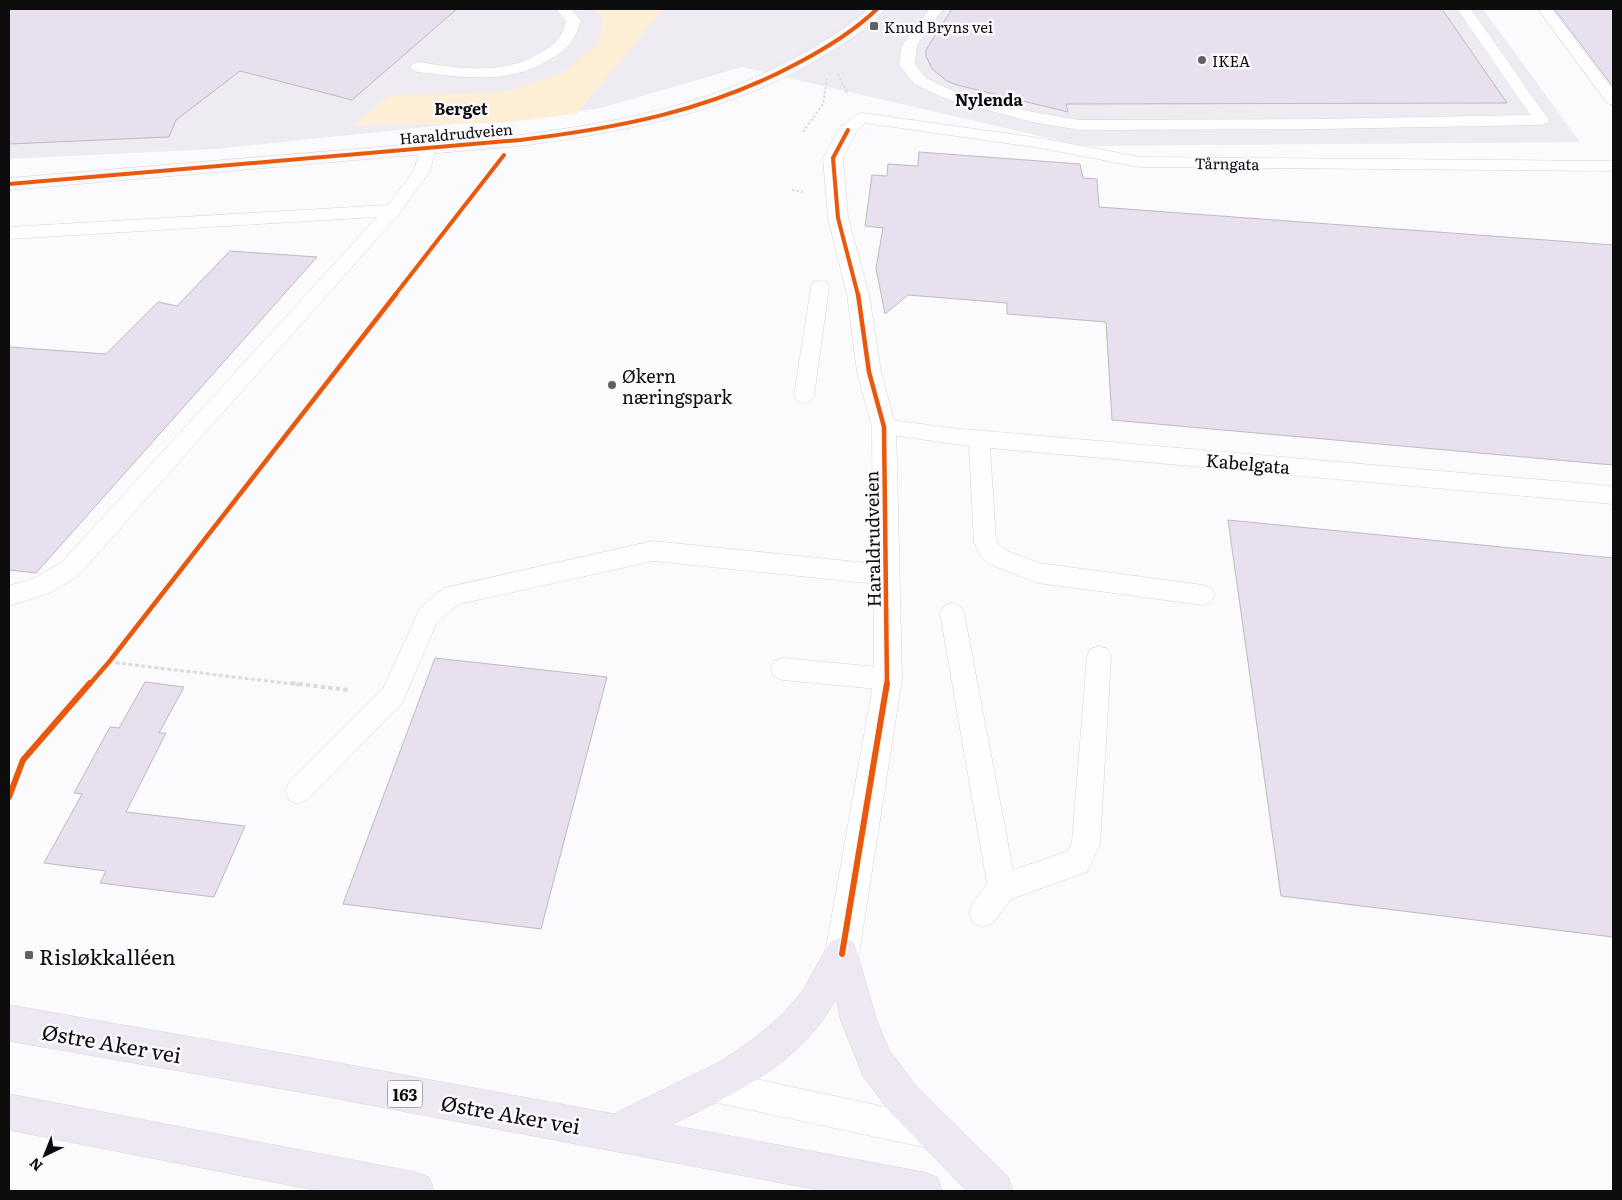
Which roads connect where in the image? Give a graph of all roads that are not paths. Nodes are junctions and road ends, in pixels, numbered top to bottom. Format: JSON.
{"nodes":[{"id":1,"x":564,"y":9,"type":"edge"},
{"id":2,"x":877,"y":9,"type":"edge"},
{"id":3,"x":936,"y":9,"type":"edge"},
{"id":4,"x":1464,"y":9,"type":"edge"},
{"id":5,"x":1545,"y":9,"type":"edge"},
{"id":6,"x":418,"y":67,"type":"dead end"},
{"id":7,"x":1613,"y":100,"type":"edge"},
{"id":8,"x":855,"y":124,"type":"joint"},
{"id":9,"x":428,"y":148,"type":"junction"},
{"id":10,"x":1613,"y":166,"type":"edge"},
{"id":11,"x":9,"y":184,"type":"edge"},
{"id":12,"x":393,"y":210,"type":"junction"},
{"id":13,"x":9,"y":233,"type":"edge"},
{"id":14,"x":820,"y":287,"type":"dead end"},
{"id":15,"x":804,"y":396,"type":"dead end"},
{"id":16,"x":884,"y":427,"type":"junction"},
{"id":17,"x":979,"y":439,"type":"junction"},
{"id":18,"x":1613,"y":495,"type":"edge"},
{"id":19,"x":887,"y":576,"type":"junction"},
{"id":20,"x":10,"y":595,"type":"edge"},
{"id":21,"x":1203,"y":595,"type":"dead end"},
{"id":22,"x":952,"y":613,"type":"dead end"},
{"id":23,"x":1099,"y":657,"type":"dead end"},
{"id":24,"x":783,"y":669,"type":"dead end"},
{"id":25,"x":888,"y":679,"type":"junction"},
{"id":26,"x":298,"y":791,"type":"dead end"},
{"id":27,"x":1002,"y":888,"type":"junction"},
{"id":28,"x":983,"y":914,"type":"dead end"},
{"id":29,"x":842,"y":954,"type":"junction"},
{"id":30,"x":9,"y":1023,"type":"edge"},
{"id":31,"x":709,"y":1085,"type":"junction"},
{"id":32,"x":9,"y":1112,"type":"edge"},
{"id":33,"x":616,"y":1133,"type":"junction"},
{"id":34,"x":938,"y":1134,"type":"junction"},
{"id":35,"x":415,"y":1191,"type":"edge"},
{"id":36,"x":923,"y":1191,"type":"edge"},
{"id":37,"x":994,"y":1191,"type":"edge"}],
"edges":[{"from":1,"to":6,"type":"lane"},
{"from":2,"to":9,"type":"street","name":"Haraldrudveien"},
{"from":3,"to":4,"type":"lane"},
{"from":5,"to":7,"type":"lane"},
{"from":8,"to":10,"type":"lane","name":"Tårngata"},
{"from":8,"to":16,"type":"street","name":"Haraldrudveien"},
{"from":9,"to":11,"type":"street","name":"Haraldrudveien"},
{"from":9,"to":12,"type":"lane"},
{"from":12,"to":13,"type":"lane"},
{"from":12,"to":20,"type":"lane"},
{"from":14,"to":15,"type":"lane"},
{"from":16,"to":17,"type":"lane","name":"Kabelgata"},
{"from":16,"to":19,"type":"street","name":"Haraldrudveien"},
{"from":17,"to":18,"type":"lane","name":"Kabelgata"},
{"from":17,"to":21,"type":"lane"},
{"from":19,"to":25,"type":"street","name":"Haraldrudveien"},
{"from":19,"to":26,"type":"lane"},
{"from":22,"to":27,"type":"lane"},
{"from":23,"to":27,"type":"lane"},
{"from":24,"to":25,"type":"lane"},
{"from":25,"to":29,"type":"street","name":"Haraldrudveien"},
{"from":27,"to":28,"type":"lane"},
{"from":29,"to":31,"type":"highway"},
{"from":29,"to":34,"type":"highway"},
{"from":30,"to":33,"type":"highway","name":"Østre Aker vei","number":"163"},
{"from":31,"to":33,"type":"highway"},
{"from":31,"to":34,"type":"lane"},
{"from":32,"to":35,"type":"highway"},
{"from":33,"to":36,"type":"highway","name":"Østre Aker vei","number":"163"},
{"from":34,"to":37,"type":"highway"}]}
